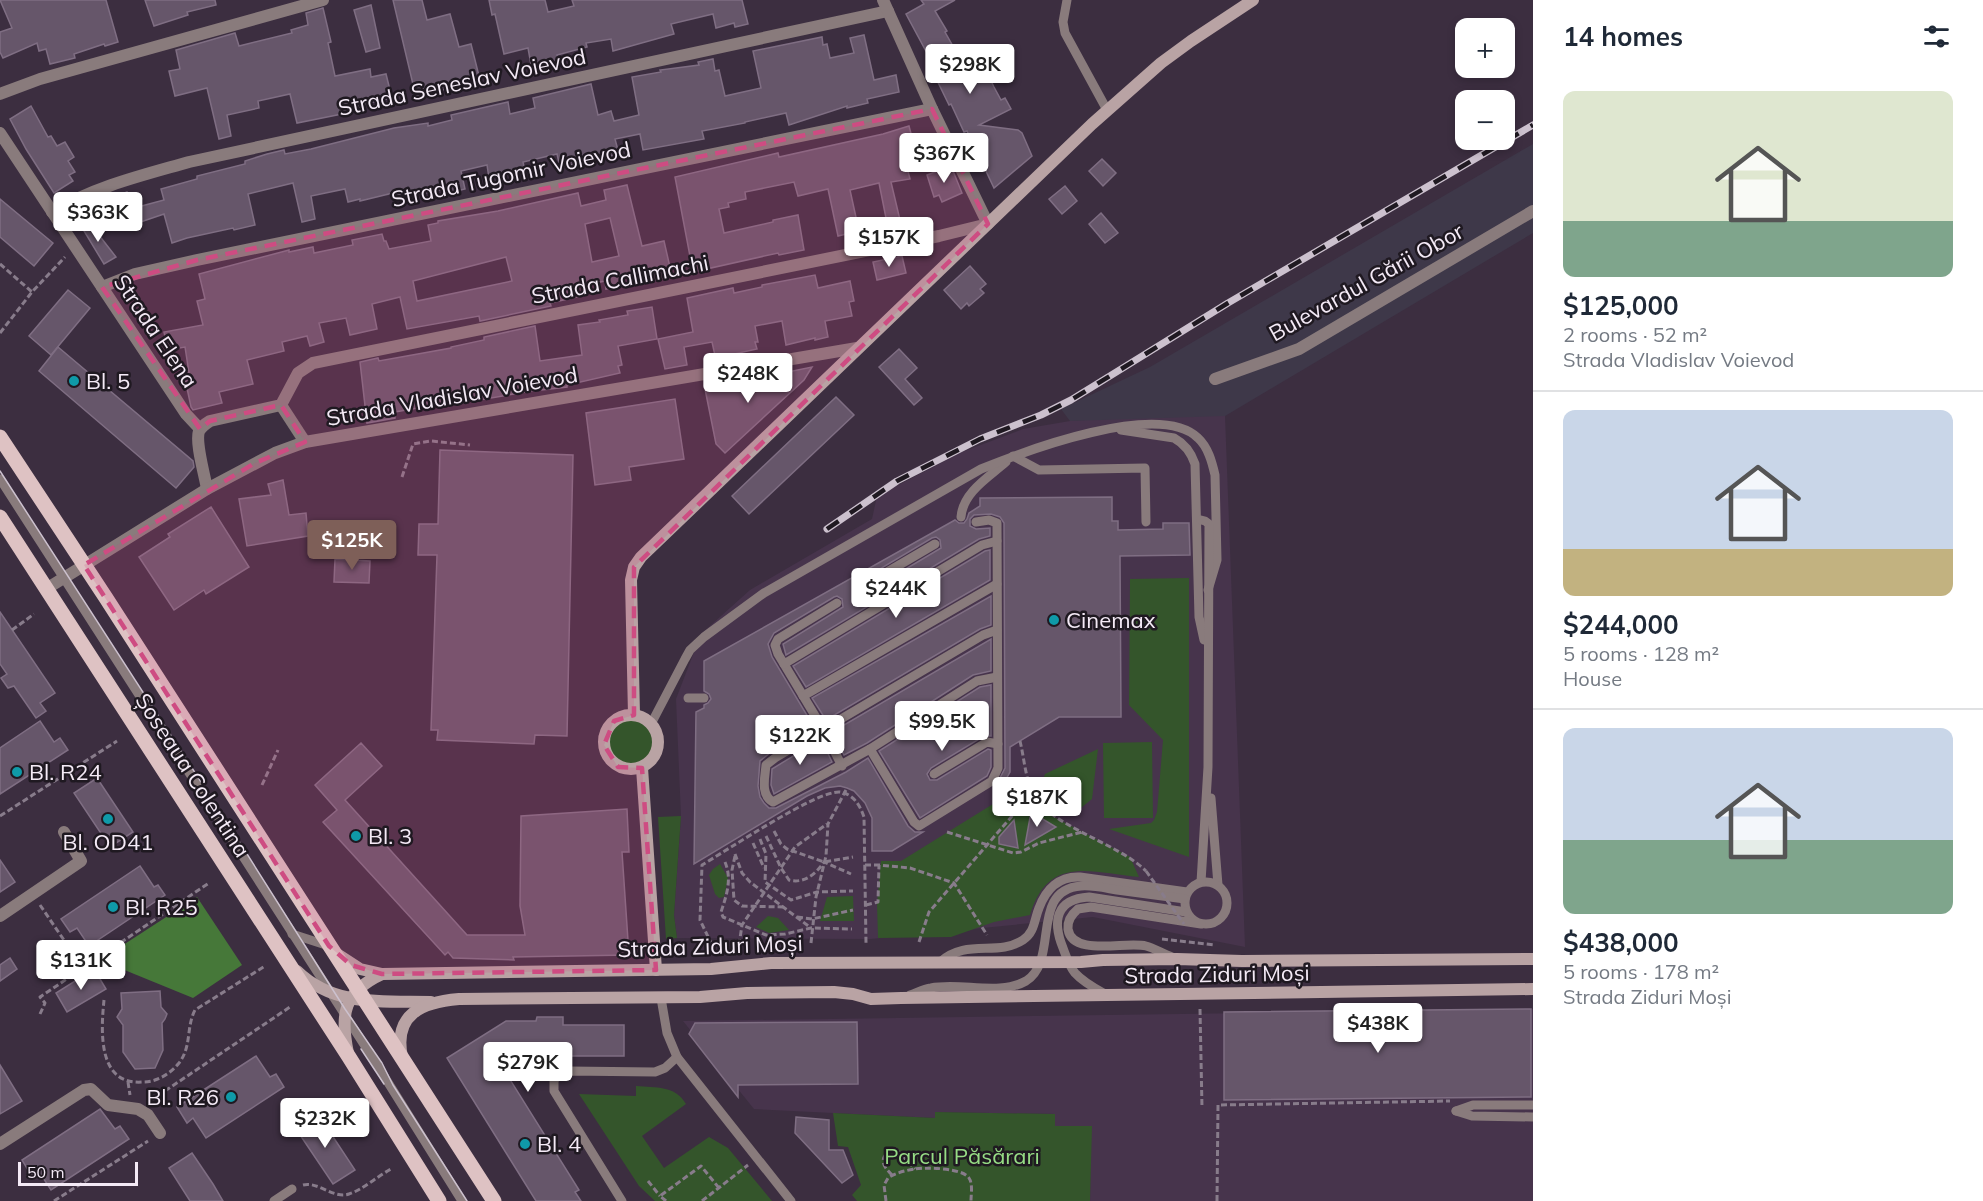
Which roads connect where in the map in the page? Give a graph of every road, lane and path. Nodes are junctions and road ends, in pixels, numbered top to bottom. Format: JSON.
{"nodes":[{"id":1,"x":323,"y":0,"type":"edge"},
{"id":2,"x":1067,"y":0,"type":"edge"},
{"id":3,"x":1253,"y":0,"type":"edge"},
{"id":4,"x":885,"y":5,"type":"edge"},
{"id":5,"x":0,"y":94,"type":"edge"},
{"id":6,"x":932,"y":110,"type":"junction"},
{"id":7,"x":1107,"y":110,"type":"junction"},
{"id":8,"x":0,"y":133,"type":"edge"},
{"id":9,"x":1533,"y":211,"type":"edge"},
{"id":10,"x":52,"y":212,"type":"junction"},
{"id":11,"x":988,"y":224,"type":"junction"},
{"id":12,"x":75,"y":247,"type":"junction"},
{"id":13,"x":0,"y":264,"type":"edge"},
{"id":14,"x":102,"y":287,"type":"junction"},
{"id":15,"x":32,"y":292,"type":"junction"},
{"id":16,"x":0,"y":333,"type":"edge"},
{"id":17,"x":857,"y":348,"type":"junction"},
{"id":18,"x":1215,"y":379,"type":"dead end"},
{"id":19,"x":281,"y":405,"type":"junction"},
{"id":20,"x":200,"y":429,"type":"junction"},
{"id":21,"x":1109,"y":429,"type":"junction"},
{"id":22,"x":0,"y":437,"type":"edge"},
{"id":23,"x":305,"y":442,"type":"junction"},
{"id":24,"x":470,"y":445,"type":"dead end"},
{"id":25,"x":1012,"y":456,"type":"junction"},
{"id":26,"x":402,"y":477,"type":"dead end"},
{"id":27,"x":0,"y":479,"type":"edge"},
{"id":28,"x":207,"y":489,"type":"junction"},
{"id":29,"x":0,"y":517,"type":"edge"},
{"id":30,"x":961,"y":517,"type":"dead end"},
{"id":31,"x":1201,"y":520,"type":"dead end"},
{"id":32,"x":976,"y":522,"type":"dead end"},
{"id":33,"x":1146,"y":522,"type":"dead end"},
{"id":34,"x":997,"y":541,"type":"junction"},
{"id":35,"x":936,"y":544,"type":"dead end"},
{"id":36,"x":84,"y":565,"type":"junction"},
{"id":37,"x":64,"y":578,"type":"junction"},
{"id":38,"x":997,"y":584,"type":"junction"},
{"id":39,"x":46,"y":589,"type":"junction"},
{"id":40,"x":1208,"y":590,"type":"junction"},
{"id":41,"x":837,"y":603,"type":"dead end"},
{"id":42,"x":878,"y":606,"type":"junction"},
{"id":43,"x":34,"y":614,"type":"dead end"},
{"id":44,"x":12,"y":630,"type":"dead end"},
{"id":45,"x":997,"y":630,"type":"junction"},
{"id":46,"x":1207,"y":653,"type":"junction"},
{"id":47,"x":784,"y":664,"type":"junction"},
{"id":48,"x":998,"y":677,"type":"junction"},
{"id":49,"x":803,"y":696,"type":"junction"},
{"id":50,"x":688,"y":698,"type":"dead end"},
{"id":51,"x":704,"y":698,"type":"dead end"},
{"id":52,"x":634,"y":715,"type":"junction"},
{"id":53,"x":651,"y":724,"type":"junction"},
{"id":54,"x":823,"y":729,"type":"junction"},
{"id":55,"x":117,"y":741,"type":"dead end"},
{"id":56,"x":1020,"y":741,"type":"dead end"},
{"id":57,"x":998,"y":744,"type":"junction"},
{"id":58,"x":870,"y":749,"type":"junction"},
{"id":59,"x":279,"y":750,"type":"dead end"},
{"id":60,"x":842,"y":766,"type":"junction"},
{"id":61,"x":1208,"y":767,"type":"junction"},
{"id":62,"x":642,"y":768,"type":"junction"},
{"id":63,"x":933,"y":774,"type":"dead end"},
{"id":64,"x":261,"y":785,"type":"dead end"},
{"id":65,"x":847,"y":788,"type":"dead end"},
{"id":66,"x":844,"y":793,"type":"junction"},
{"id":67,"x":1032,"y":793,"type":"junction"},
{"id":68,"x":0,"y":816,"type":"edge"},
{"id":69,"x":828,"y":824,"type":"junction"},
{"id":70,"x":774,"y":831,"type":"dead end"},
{"id":71,"x":64,"y":832,"type":"dead end"},
{"id":72,"x":947,"y":832,"type":"dead end"},
{"id":73,"x":1083,"y":832,"type":"junction"},
{"id":74,"x":766,"y":836,"type":"dead end"},
{"id":75,"x":760,"y":839,"type":"dead end"},
{"id":76,"x":753,"y":843,"type":"dead end"},
{"id":77,"x":986,"y":845,"type":"junction"},
{"id":78,"x":792,"y":851,"type":"junction"},
{"id":79,"x":854,"y":857,"type":"dead end"},
{"id":80,"x":724,"y":862,"type":"dead end"},
{"id":81,"x":825,"y":862,"type":"junction"},
{"id":82,"x":865,"y":865,"type":"junction"},
{"id":83,"x":879,"y":865,"type":"junction"},
{"id":84,"x":780,"y":867,"type":"junction"},
{"id":85,"x":765,"y":870,"type":"junction"},
{"id":86,"x":851,"y":874,"type":"dead end"},
{"id":87,"x":1201,"y":882,"type":"junction"},
{"id":88,"x":209,"y":883,"type":"dead end"},
{"id":89,"x":954,"y":883,"type":"junction"},
{"id":90,"x":768,"y":885,"type":"junction"},
{"id":91,"x":1218,"y":885,"type":"junction"},
{"id":92,"x":853,"y":891,"type":"dead end"},
{"id":93,"x":817,"y":892,"type":"junction"},
{"id":94,"x":763,"y":893,"type":"junction"},
{"id":95,"x":34,"y":895,"type":"junction"},
{"id":96,"x":1186,"y":895,"type":"junction"},
{"id":97,"x":866,"y":905,"type":"junction"},
{"id":98,"x":754,"y":907,"type":"junction"},
{"id":99,"x":783,"y":907,"type":"junction"},
{"id":100,"x":854,"y":910,"type":"dead end"},
{"id":101,"x":1186,"y":912,"type":"junction"},
{"id":102,"x":0,"y":916,"type":"edge"},
{"id":103,"x":795,"y":916,"type":"junction"},
{"id":104,"x":812,"y":919,"type":"junction"},
{"id":105,"x":1184,"y":924,"type":"dead end"},
{"id":106,"x":1201,"y":924,"type":"junction"},
{"id":107,"x":742,"y":925,"type":"junction"},
{"id":108,"x":811,"y":928,"type":"junction"},
{"id":109,"x":852,"y":929,"type":"dead end"},
{"id":110,"x":292,"y":934,"type":"junction"},
{"id":111,"x":1194,"y":937,"type":"dead end"},
{"id":112,"x":990,"y":939,"type":"dead end"},
{"id":113,"x":919,"y":942,"type":"dead end"},
{"id":114,"x":1198,"y":942,"type":"dead end"},
{"id":115,"x":866,"y":943,"type":"dead end"},
{"id":116,"x":810,"y":944,"type":"dead end"},
{"id":117,"x":712,"y":945,"type":"dead end"},
{"id":118,"x":739,"y":945,"type":"dead end"},
{"id":119,"x":329,"y":946,"type":"junction"},
{"id":120,"x":1177,"y":959,"type":"junction"},
{"id":121,"x":1533,"y":959,"type":"edge"},
{"id":122,"x":286,"y":960,"type":"junction"},
{"id":123,"x":940,"y":962,"type":"junction"},
{"id":124,"x":1040,"y":962,"type":"junction"},
{"id":125,"x":1068,"y":962,"type":"junction"},
{"id":126,"x":266,"y":966,"type":"dead end"},
{"id":127,"x":83,"y":968,"type":"junction"},
{"id":128,"x":656,"y":970,"type":"junction"},
{"id":129,"x":382,"y":974,"type":"junction"},
{"id":130,"x":1533,"y":989,"type":"edge"},
{"id":131,"x":330,"y":992,"type":"junction"},
{"id":132,"x":1108,"y":996,"type":"junction"},
{"id":133,"x":358,"y":997,"type":"junction"},
{"id":134,"x":661,"y":998,"type":"junction"},
{"id":135,"x":901,"y":998,"type":"junction"},
{"id":136,"x":104,"y":1000,"type":"dead end"},
{"id":137,"x":438,"y":1002,"type":"junction"},
{"id":138,"x":290,"y":1007,"type":"dead end"},
{"id":139,"x":1200,"y":1009,"type":"dead end"},
{"id":140,"x":40,"y":1014,"type":"dead end"},
{"id":141,"x":344,"y":1015,"type":"junction"},
{"id":142,"x":349,"y":1057,"type":"junction"},
{"id":143,"x":677,"y":1057,"type":"junction"},
{"id":144,"x":402,"y":1058,"type":"junction"},
{"id":145,"x":1451,"y":1101,"type":"dead end"},
{"id":146,"x":1533,"y":1105,"type":"edge"},
{"id":147,"x":1202,"y":1107,"type":"dead end"},
{"id":148,"x":138,"y":1109,"type":"junction"},
{"id":149,"x":1533,"y":1117,"type":"edge"},
{"id":150,"x":160,"y":1133,"type":"joint"},
{"id":151,"x":0,"y":1144,"type":"edge"},
{"id":152,"x":757,"y":1159,"type":"junction"},
{"id":153,"x":391,"y":1169,"type":"dead end"},
{"id":154,"x":915,"y":1169,"type":"junction"},
{"id":155,"x":892,"y":1175,"type":"junction"},
{"id":156,"x":648,"y":1181,"type":"dead end"},
{"id":157,"x":719,"y":1188,"type":"junction"},
{"id":158,"x":292,"y":1189,"type":"joint"},
{"id":159,"x":660,"y":1196,"type":"junction"},
{"id":160,"x":54,"y":1201,"type":"edge"},
{"id":161,"x":274,"y":1201,"type":"edge"},
{"id":162,"x":438,"y":1201,"type":"edge"},
{"id":163,"x":462,"y":1201,"type":"edge"},
{"id":164,"x":494,"y":1201,"type":"edge"},
{"id":165,"x":622,"y":1201,"type":"edge"},
{"id":166,"x":666,"y":1201,"type":"edge"},
{"id":167,"x":702,"y":1201,"type":"edge"},
{"id":168,"x":790,"y":1201,"type":"edge"},
{"id":169,"x":886,"y":1201,"type":"edge"},
{"id":170,"x":971,"y":1201,"type":"edge"},
{"id":171,"x":1217,"y":1201,"type":"edge"}],
"edges":[{"from":1,"to":5,"type":"street"},
{"from":2,"to":7,"type":"lane"},
{"from":3,"to":7,"type":"main road"},
{"from":4,"to":6,"type":"street"},
{"from":4,"to":10,"type":"street","name":"Strada Seneslav Voievod"},
{"from":6,"to":11,"type":"street"},
{"from":6,"to":14,"type":"street","name":"Strada Tugomir Voievod"},
{"from":7,"to":11,"type":"main road"},
{"from":8,"to":10,"type":"street","name":"Strada Elena"},
{"from":9,"to":18,"type":"street","name":"Bulevardul Gării Obor"},
{"from":10,"to":12,"type":"street","name":"Strada Elena"},
{"from":11,"to":17,"type":"main road"},
{"from":11,"to":19,"type":"street","name":"Strada Callimachi"},
{"from":12,"to":14,"type":"street","name":"Strada Elena"},
{"from":12,"to":15,"type":"path"},
{"from":13,"to":15,"type":"path"},
{"from":14,"to":20,"type":"street","name":"Strada Elena"},
{"from":15,"to":16,"type":"path"},
{"from":17,"to":23,"type":"street","name":"Strada Vladislav Voievod"},
{"from":17,"to":52,"type":"main road"},
{"from":19,"to":20,"type":"street"},
{"from":19,"to":23,"type":"street"},
{"from":20,"to":28,"type":"street"},
{"from":21,"to":25,"type":"lane"},
{"from":21,"to":40,"type":"lane"},
{"from":21,"to":46,"type":"lane"},
{"from":22,"to":36,"type":"main road","name":"Șoseaua Colentina"},
{"from":23,"to":28,"type":"street","name":"Strada Vladislav Voievod"},
{"from":24,"to":26,"type":"path"},
{"from":25,"to":30,"type":"lane"},
{"from":25,"to":33,"type":"lane"},
{"from":25,"to":53,"type":"lane"},
{"from":27,"to":37,"type":"lane"},
{"from":28,"to":36,"type":"street","name":"Strada Vladislav Voievod"},
{"from":29,"to":39,"type":"main road","name":"Șoseaua Colentina"},
{"from":31,"to":40,"type":"lane"},
{"from":32,"to":34,"type":"lane"},
{"from":34,"to":38,"type":"lane"},
{"from":34,"to":42,"type":"lane"},
{"from":35,"to":42,"type":"lane"},
{"from":36,"to":37,"type":"street","name":"Strada Vladislav Voievod"},
{"from":36,"to":119,"type":"main road","name":"Șoseaua Colentina"},
{"from":37,"to":39,"type":"street"},
{"from":37,"to":110,"type":"lane"},
{"from":38,"to":45,"type":"lane"},
{"from":38,"to":49,"type":"lane"},
{"from":39,"to":122,"type":"main road","name":"Șoseaua Colentina"},
{"from":40,"to":46,"type":"lane"},
{"from":41,"to":47,"type":"lane"},
{"from":42,"to":47,"type":"lane"},
{"from":43,"to":44,"type":"path"},
{"from":45,"to":48,"type":"lane"},
{"from":45,"to":54,"type":"lane"},
{"from":46,"to":61,"type":"lane"},
{"from":47,"to":49,"type":"lane"},
{"from":48,"to":57,"type":"lane"},
{"from":48,"to":58,"type":"lane"},
{"from":49,"to":54,"type":"lane"},
{"from":50,"to":51,"type":"lane"},
{"from":52,"to":53,"type":"main road"},
{"from":52,"to":62,"type":"main road"},
{"from":53,"to":62,"type":"main road"},
{"from":54,"to":60,"type":"lane"},
{"from":54,"to":60,"type":"lane"},
{"from":55,"to":68,"type":"path"},
{"from":56,"to":67,"type":"path"},
{"from":57,"to":58,"type":"lane"},
{"from":57,"to":63,"type":"lane"},
{"from":58,"to":60,"type":"lane"},
{"from":59,"to":64,"type":"path"},
{"from":61,"to":87,"type":"lane"},
{"from":61,"to":91,"type":"lane"},
{"from":62,"to":128,"type":"main road"},
{"from":65,"to":66,"type":"path"},
{"from":66,"to":69,"type":"path"},
{"from":66,"to":82,"type":"path"},
{"from":66,"to":117,"type":"path"},
{"from":67,"to":73,"type":"path"},
{"from":67,"to":77,"type":"path"},
{"from":69,"to":78,"type":"path"},
{"from":69,"to":81,"type":"path"},
{"from":70,"to":78,"type":"path"},
{"from":71,"to":95,"type":"street"},
{"from":72,"to":77,"type":"path"},
{"from":73,"to":77,"type":"path"},
{"from":73,"to":105,"type":"path","bridge":true},
{"from":74,"to":84,"type":"path"},
{"from":75,"to":85,"type":"path"},
{"from":76,"to":85,"type":"path"},
{"from":77,"to":89,"type":"path"},
{"from":78,"to":81,"type":"path"},
{"from":78,"to":84,"type":"path"},
{"from":79,"to":81,"type":"path"},
{"from":80,"to":107,"type":"path"},
{"from":81,"to":84,"type":"path"},
{"from":81,"to":86,"type":"path"},
{"from":81,"to":93,"type":"path"},
{"from":82,"to":83,"type":"path"},
{"from":82,"to":97,"type":"path"},
{"from":83,"to":89,"type":"path"},
{"from":83,"to":97,"type":"path"},
{"from":84,"to":90,"type":"path"},
{"from":85,"to":90,"type":"path"},
{"from":87,"to":91,"type":"lane"},
{"from":87,"to":96,"type":"lane"},
{"from":88,"to":127,"type":"path"},
{"from":89,"to":112,"type":"path"},
{"from":89,"to":113,"type":"path"},
{"from":90,"to":93,"type":"path"},
{"from":90,"to":94,"type":"path"},
{"from":91,"to":106,"type":"lane"},
{"from":92,"to":93,"type":"path"},
{"from":93,"to":104,"type":"path"},
{"from":94,"to":98,"type":"path"},
{"from":94,"to":98,"type":"path"},
{"from":94,"to":99,"type":"path"},
{"from":95,"to":102,"type":"street"},
{"from":95,"to":127,"type":"path"},
{"from":96,"to":101,"type":"lane"},
{"from":96,"to":123,"type":"lane"},
{"from":96,"to":124,"type":"lane","name":"Strada Ziduri Moși"},
{"from":97,"to":115,"type":"path"},
{"from":98,"to":99,"type":"path"},
{"from":98,"to":107,"type":"path"},
{"from":99,"to":103,"type":"path"},
{"from":100,"to":104,"type":"path"},
{"from":101,"to":106,"type":"lane"},
{"from":101,"to":125,"type":"lane"},
{"from":103,"to":104,"type":"path"},
{"from":103,"to":108,"type":"path"},
{"from":104,"to":108,"type":"path"},
{"from":106,"to":120,"type":"lane"},
{"from":107,"to":108,"type":"path"},
{"from":107,"to":118,"type":"path"},
{"from":108,"to":109,"type":"path"},
{"from":108,"to":116,"type":"path"},
{"from":110,"to":119,"type":"lane"},
{"from":110,"to":131,"type":"lane"},
{"from":111,"to":114,"type":"path"},
{"from":119,"to":129,"type":"main road","name":"Șoseaua Colentina"},
{"from":119,"to":133,"type":"main road","name":"Șoseaua Colentina"},
{"from":120,"to":121,"type":"main road","name":"Strada Ziduri Moși"},
{"from":120,"to":125,"type":"main road","name":"Strada Ziduri Moși"},
{"from":122,"to":131,"type":"main road","name":"Strada Ziduri Moși"},
{"from":122,"to":142,"type":"main road","name":"Șoseaua Colentina"},
{"from":123,"to":124,"type":"main road","name":"Strada Ziduri Moși"},
{"from":123,"to":128,"type":"main road","name":"Strada Ziduri Moși"},
{"from":124,"to":125,"type":"main road","name":"Strada Ziduri Moși"},
{"from":124,"to":135,"type":"lane","name":"Strada Ziduri Moși"},
{"from":125,"to":132,"type":"lane"},
{"from":126,"to":136,"type":"path"},
{"from":127,"to":140,"type":"path"},
{"from":128,"to":129,"type":"main road","name":"Strada Ziduri Moși"},
{"from":129,"to":133,"type":"main road"},
{"from":130,"to":132,"type":"main road","name":"Strada Ziduri Moși"},
{"from":131,"to":133,"type":"main road","name":"Strada Ziduri Moși"},
{"from":131,"to":141,"type":"lane"},
{"from":132,"to":135,"type":"main road","name":"Strada Ziduri Moși"},
{"from":133,"to":137,"type":"main road","name":"Strada Ziduri Moși"},
{"from":133,"to":141,"type":"main road","name":"Șoseaua Colentina"},
{"from":133,"to":144,"type":"main road","name":"Șoseaua Colentina"},
{"from":134,"to":135,"type":"main road","name":"Strada Ziduri Moși"},
{"from":134,"to":137,"type":"main road","name":"Strada Ziduri Moși"},
{"from":134,"to":143,"type":"lane"},
{"from":137,"to":144,"type":"main road","name":"Strada Ziduri Moși"},
{"from":138,"to":148,"type":"path"},
{"from":139,"to":147,"type":"path"},
{"from":141,"to":142,"type":"main road","name":"Șoseaua Colentina"},
{"from":141,"to":163,"type":"lane"},
{"from":142,"to":162,"type":"main road","name":"Șoseaua Colentina"},
{"from":143,"to":152,"type":"lane"},
{"from":143,"to":165,"type":"lane"},
{"from":144,"to":164,"type":"main road","name":"Șoseaua Colentina"},
{"from":145,"to":171,"type":"path"},
{"from":146,"to":149,"type":"lane"},
{"from":148,"to":150,"type":"street"},
{"from":148,"to":151,"type":"street"},
{"from":150,"to":160,"type":"path"},
{"from":152,"to":157,"type":"path"},
{"from":152,"to":168,"type":"lane"},
{"from":153,"to":158,"type":"path"},
{"from":154,"to":155,"type":"path"},
{"from":154,"to":155,"type":"path"},
{"from":154,"to":170,"type":"path"},
{"from":155,"to":169,"type":"path"},
{"from":156,"to":159,"type":"path"},
{"from":157,"to":159,"type":"path"},
{"from":157,"to":167,"type":"path"},
{"from":158,"to":161,"type":"lane"},
{"from":159,"to":166,"type":"path"}]}
